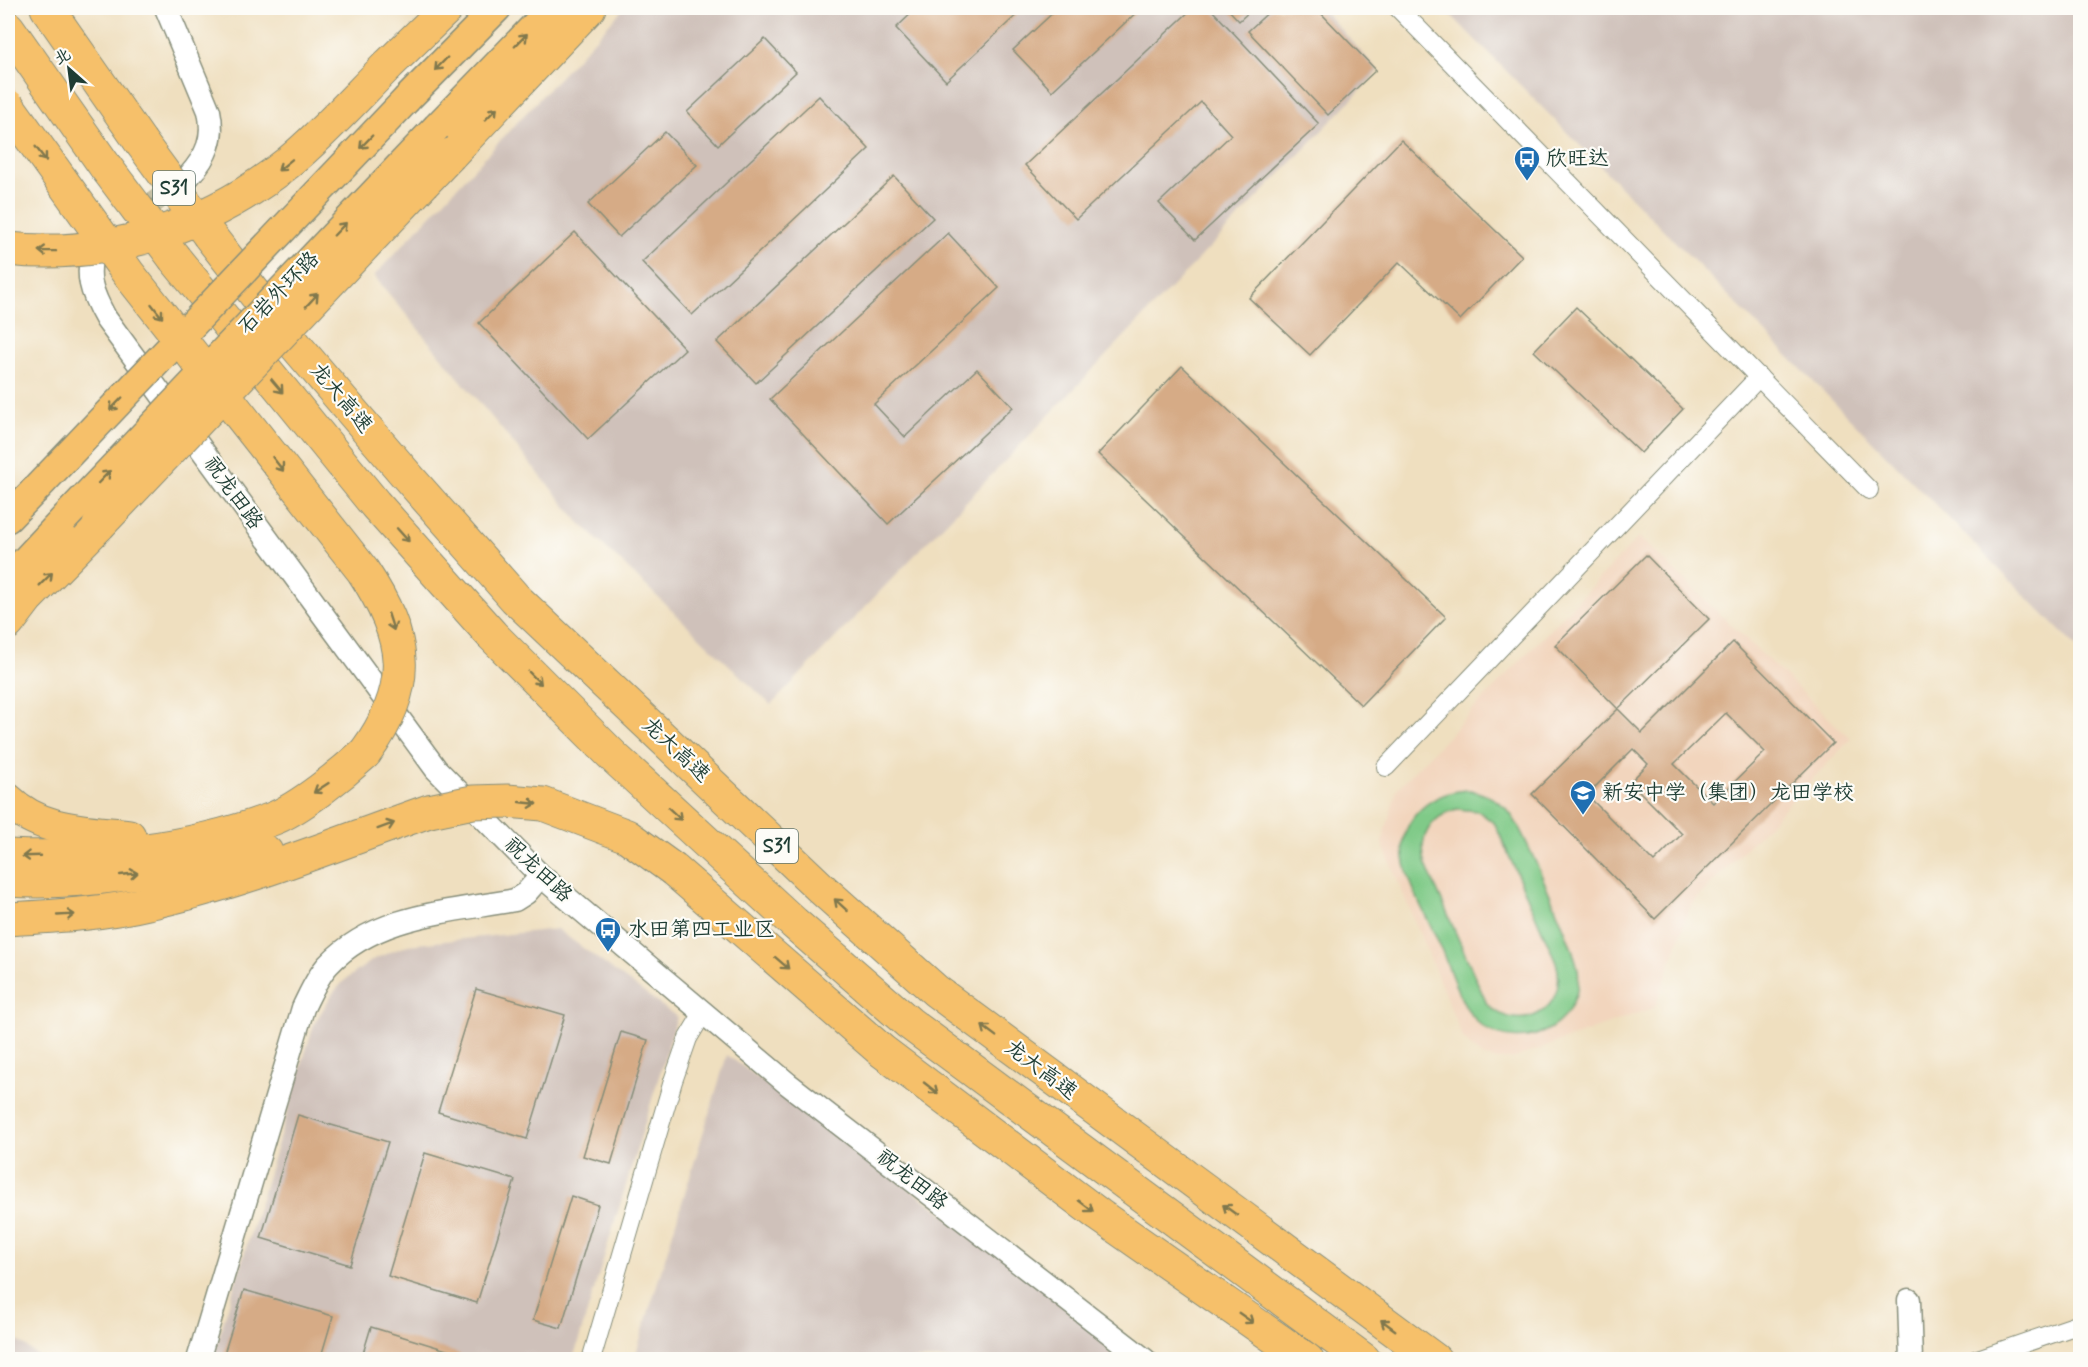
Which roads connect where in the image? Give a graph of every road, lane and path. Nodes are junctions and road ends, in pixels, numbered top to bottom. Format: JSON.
{"nodes":[{"id":1,"x":47,"y":8,"type":"edge"},
{"id":2,"x":166,"y":8,"type":"edge"},
{"id":3,"x":447,"y":8,"type":"edge"},
{"id":4,"x":497,"y":8,"type":"edge"},
{"id":5,"x":552,"y":8,"type":"edge"},
{"id":6,"x":589,"y":8,"type":"edge"},
{"id":7,"x":1398,"y":8,"type":"edge"},
{"id":8,"x":8,"y":28,"type":"edge"},
{"id":9,"x":8,"y":106,"type":"edge"},
{"id":10,"x":443,"y":141,"type":"junction"},
{"id":11,"x":189,"y":176,"type":"tunnel mouth"},
{"id":12,"x":96,"y":246,"type":"tunnel mouth"},
{"id":13,"x":8,"y":249,"type":"edge"},
{"id":14,"x":1760,"y":377,"type":"junction"},
{"id":15,"x":1869,"y":490,"type":"dead end"},
{"id":16,"x":8,"y":518,"type":"edge"},
{"id":17,"x":8,"y":579,"type":"edge"},
{"id":18,"x":8,"y":623,"type":"edge"},
{"id":19,"x":1386,"y":767,"type":"dead end"},
{"id":20,"x":8,"y":800,"type":"edge"},
{"id":21,"x":190,"y":842,"type":"junction"},
{"id":22,"x":343,"y":842,"type":"junction"},
{"id":23,"x":8,"y":856,"type":"edge"},
{"id":24,"x":541,"y":876,"type":"junction"},
{"id":25,"x":8,"y":880,"type":"edge"},
{"id":26,"x":8,"y":919,"type":"edge"},
{"id":27,"x":703,"y":1013,"type":"junction"},
{"id":28,"x":1909,"y":1300,"type":"dead end"},
{"id":29,"x":2080,"y":1324,"type":"edge"},
{"id":30,"x":198,"y":1359,"type":"edge"},
{"id":31,"x":591,"y":1359,"type":"edge"},
{"id":32,"x":1145,"y":1359,"type":"edge"},
{"id":33,"x":1307,"y":1359,"type":"edge"},
{"id":34,"x":1364,"y":1359,"type":"edge"},
{"id":35,"x":1435,"y":1359,"type":"edge"},
{"id":36,"x":1911,"y":1359,"type":"edge"},
{"id":37,"x":1975,"y":1359,"type":"edge"}],
"edges":[{"from":35,"to":1,"type":"highway","name":"龙大高速","number":"S31","one_way":true,"bridge":true},
{"from":2,"to":11,"type":"street"},
{"from":3,"to":13,"type":"highway","one_way":true,"bridge":true},
{"from":4,"to":16,"type":"main road","name":"石岩外环路","one_way":true,"bridge":true},
{"from":10,"to":5,"type":"main road","name":"石岩外环路","one_way":true},
{"from":10,"to":6,"type":"highway","one_way":true},
{"from":7,"to":14,"type":"street"},
{"from":8,"to":34,"type":"highway","name":"龙大高速","number":"S31","one_way":true,"bridge":true},
{"from":9,"to":21,"type":"highway","one_way":true,"bridge":true},
{"from":17,"to":10,"type":"main road","name":"石岩外环路","one_way":true,"bridge":true},
{"from":18,"to":10,"type":"highway","one_way":true,"bridge":true},
{"from":12,"to":24,"type":"street","name":"祝龙田路"},
{"from":14,"to":15,"type":"street"},
{"from":14,"to":19,"type":"street"},
{"from":20,"to":21,"type":"highway"},
{"from":21,"to":23,"type":"highway","one_way":true},
{"from":25,"to":22,"type":"highway","one_way":true},
{"from":26,"to":22,"type":"highway","one_way":true},
{"from":22,"to":33,"type":"highway","one_way":true,"bridge":true},
{"from":24,"to":27,"type":"street","name":"祝龙田路"},
{"from":24,"to":30,"type":"street"},
{"from":27,"to":31,"type":"street"},
{"from":27,"to":32,"type":"street","name":"祝龙田路"},
{"from":28,"to":36,"type":"street"},
{"from":29,"to":37,"type":"street"}]}
